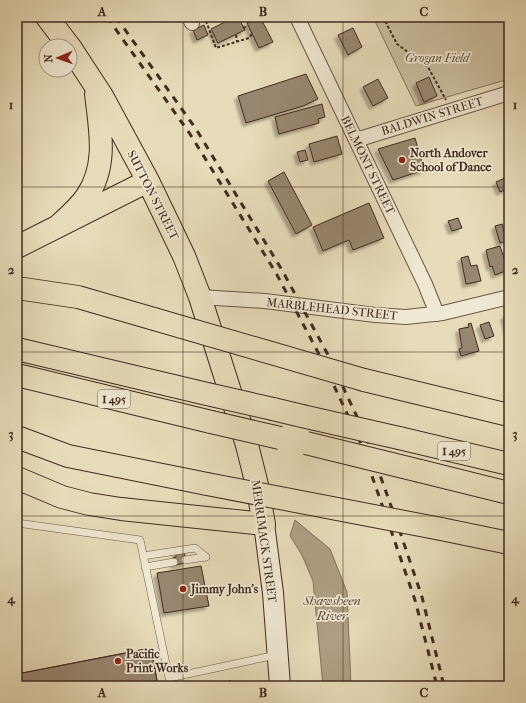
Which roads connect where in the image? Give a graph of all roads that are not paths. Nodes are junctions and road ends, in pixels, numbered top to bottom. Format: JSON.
{"nodes":[{"id":1,"x":47,"y":17,"type":"edge"},
{"id":2,"x":297,"y":17,"type":"edge"},
{"id":3,"x":64,"y":38,"type":"edge"},
{"id":4,"x":78,"y":58,"type":"edge"},
{"id":5,"x":95,"y":85,"type":"junction"},
{"id":6,"x":509,"y":93,"type":"edge"},
{"id":7,"x":356,"y":140,"type":"junction"},
{"id":8,"x":148,"y":182,"type":"junction"},
{"id":9,"x":57,"y":228,"type":"junction"},
{"id":10,"x":17,"y":247,"type":"edge"},
{"id":11,"x":17,"y":288,"type":"edge"},
{"id":12,"x":200,"y":297,"type":"junction"},
{"id":13,"x":509,"y":297,"type":"edge"},
{"id":14,"x":437,"y":314,"type":"junction"},
{"id":15,"x":17,"y":349,"type":"edge"},
{"id":16,"x":218,"y":352,"type":"joint"},
{"id":17,"x":17,"y":375,"type":"edge"},
{"id":18,"x":509,"y":415,"type":"edge"},
{"id":19,"x":17,"y":437,"type":"edge"},
{"id":20,"x":509,"y":464,"type":"edge"},
{"id":21,"x":17,"y":478,"type":"edge"},
{"id":22,"x":509,"y":493,"type":"edge"},
{"id":23,"x":17,"y":523,"type":"edge"},
{"id":24,"x":264,"y":524,"type":"junction"},
{"id":25,"x":509,"y":543,"type":"edge"},
{"id":26,"x":143,"y":556,"type":"junction"},
{"id":27,"x":185,"y":560,"type":"dead end"},
{"id":28,"x":174,"y":562,"type":"dead end"},
{"id":29,"x":145,"y":567,"type":"junction"},
{"id":30,"x":278,"y":655,"type":"junction"},
{"id":31,"x":169,"y":678,"type":"junction"},
{"id":32,"x":169,"y":686,"type":"edge"},
{"id":33,"x":280,"y":686,"type":"edge"}],
"edges":[{"from":1,"to":3,"type":"highway","name":"SUTTON STREET"},
{"from":2,"to":7,"type":"street","name":"BELMONT STREET"},
{"from":4,"to":5,"type":"highway","name":"SUTTON STREET"},
{"from":5,"to":8,"type":"highway","name":"SUTTON STREET"},
{"from":5,"to":9,"type":"highway"},
{"from":6,"to":7,"type":"street","name":"BALDWIN STREET"},
{"from":7,"to":14,"type":"street","name":"BELMONT STREET"},
{"from":8,"to":9,"type":"highway"},
{"from":8,"to":12,"type":"highway","name":"SUTTON STREET"},
{"from":9,"to":10,"type":"highway"},
{"from":11,"to":18,"type":"highway","bridge":true},
{"from":12,"to":14,"type":"street","name":"MARBLEHEAD STREET"},
{"from":12,"to":16,"type":"highway","name":"SUTTON STREET"},
{"from":13,"to":14,"type":"street","name":"MARBLEHEAD STREET"},
{"from":15,"to":20,"type":"highway","number":"I 495","bridge":true},
{"from":16,"to":24,"type":"highway","name":"MERRIMACK STREET"},
{"from":17,"to":22,"type":"highway","number":"I 495","bridge":true},
{"from":19,"to":25,"type":"highway","bridge":true},
{"from":21,"to":24,"type":"highway"},
{"from":23,"to":26,"type":"lane"},
{"from":24,"to":30,"type":"main road","name":"MERRIMACK STREET"},
{"from":26,"to":27,"type":"lane"},
{"from":26,"to":29,"type":"lane"},
{"from":28,"to":29,"type":"lane"},
{"from":29,"to":31,"type":"lane"},
{"from":30,"to":31,"type":"lane"},
{"from":30,"to":33,"type":"main road","name":"MERRIMACK STREET"},
{"from":31,"to":32,"type":"lane"}]}
